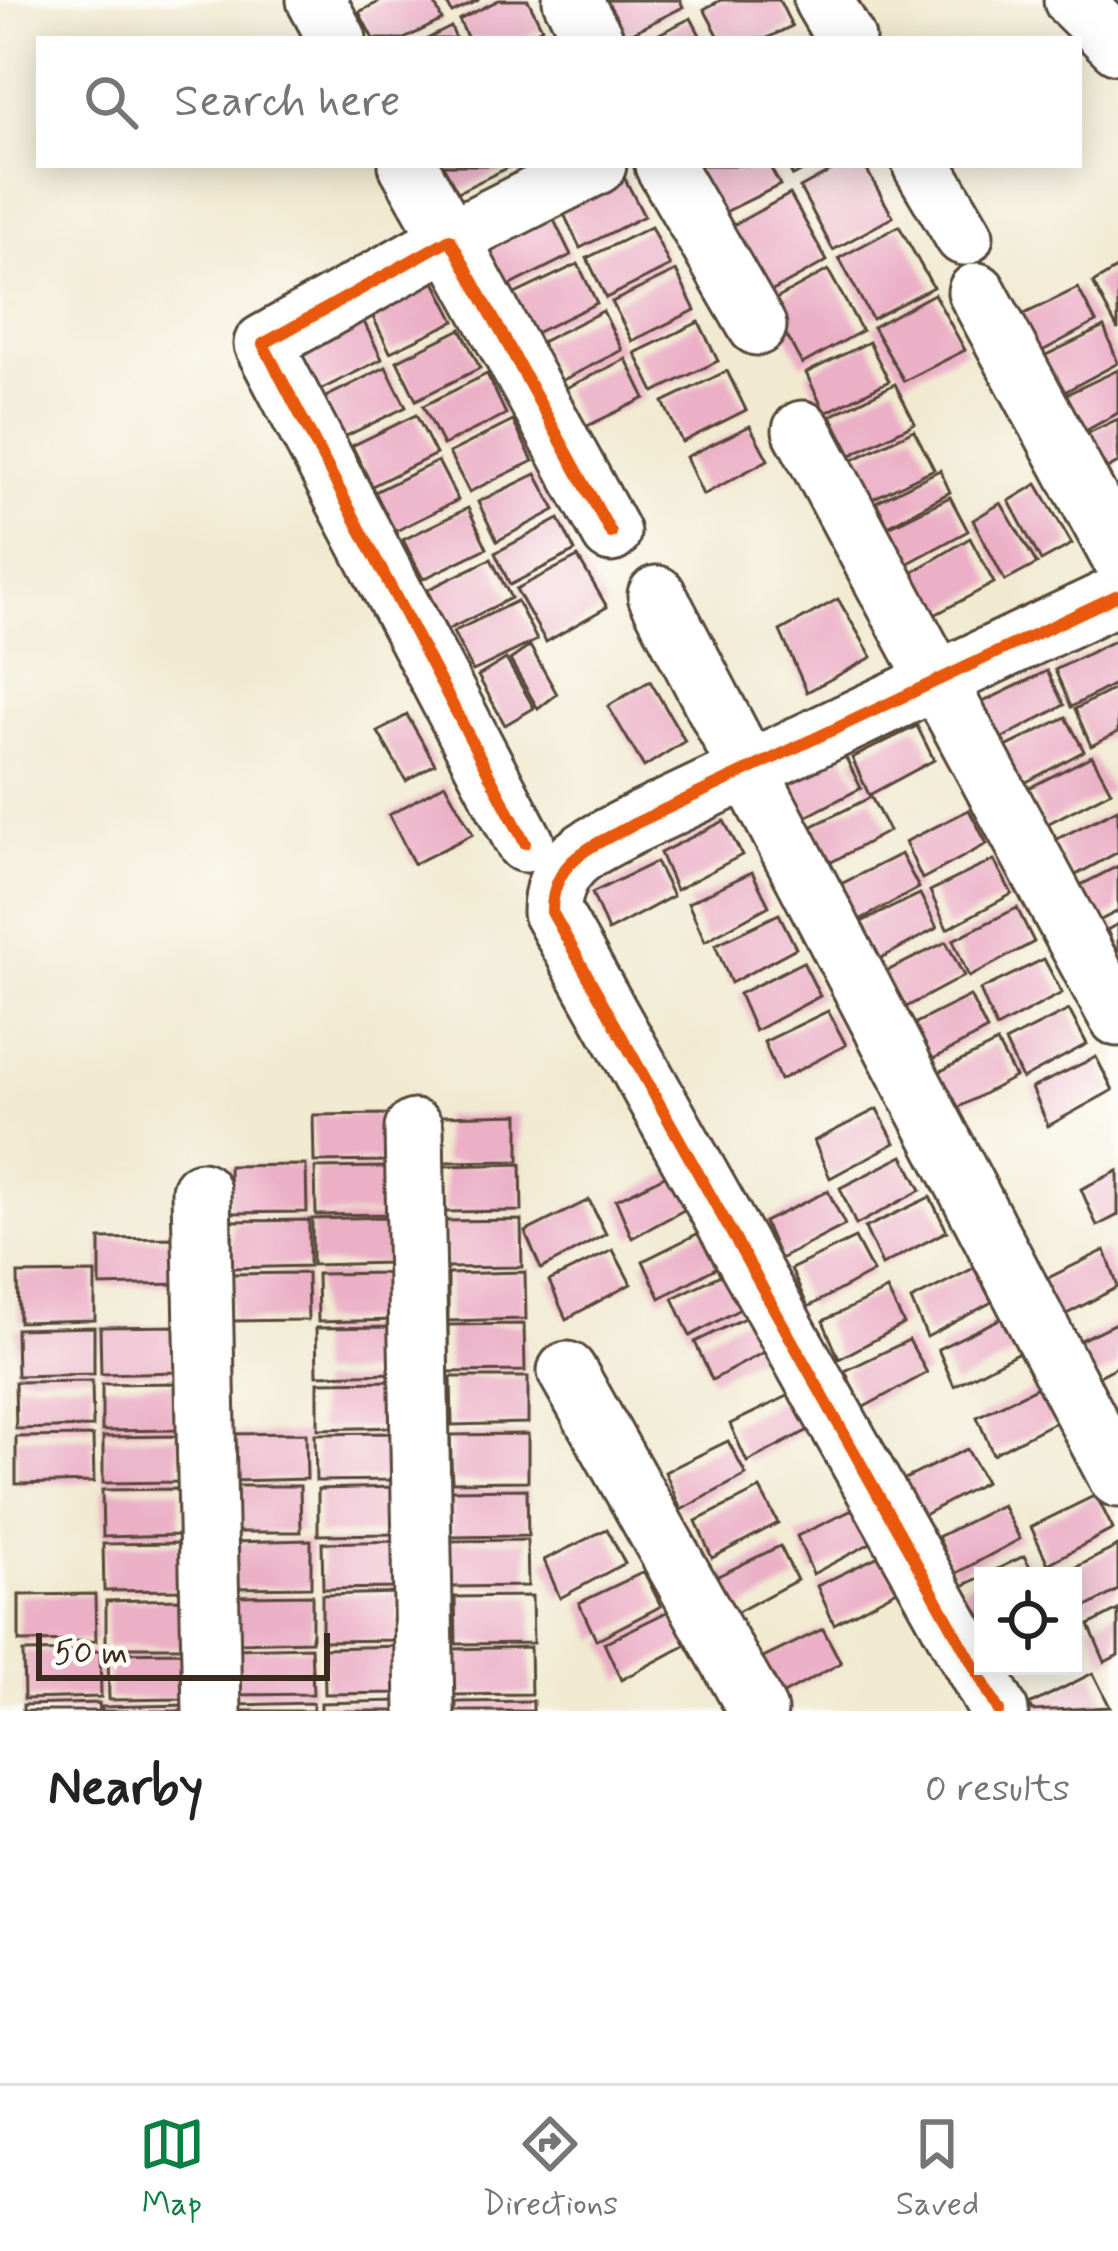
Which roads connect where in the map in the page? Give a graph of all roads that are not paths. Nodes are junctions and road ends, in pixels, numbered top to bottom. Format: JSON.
{"nodes":[{"id":1,"x":316,"y":0,"type":"edge"},
{"id":2,"x":572,"y":0,"type":"edge"},
{"id":3,"x":823,"y":0,"type":"edge"},
{"id":4,"x":1072,"y":0,"type":"edge"},
{"id":5,"x":336,"y":36,"type":"edge"},
{"id":6,"x":592,"y":36,"type":"edge"},
{"id":7,"x":844,"y":36,"type":"edge"},
{"id":8,"x":1118,"y":45,"type":"edge"},
{"id":9,"x":410,"y":168,"type":"edge"},
{"id":10,"x":591,"y":168,"type":"edge"},
{"id":11,"x":666,"y":168,"type":"edge"},
{"id":12,"x":924,"y":168,"type":"edge"},
{"id":13,"x":964,"y":236,"type":"dead end"},
{"id":14,"x":450,"y":239,"type":"junction"},
{"id":15,"x":977,"y":292,"type":"dead end"},
{"id":16,"x":757,"y":326,"type":"dead end"},
{"id":17,"x":802,"y":430,"type":"dead end"},
{"id":18,"x":610,"y":533,"type":"dead end"},
{"id":19,"x":1118,"y":554,"type":"edge"},
{"id":20,"x":657,"y":595,"type":"dead end"},
{"id":21,"x":1118,"y":595,"type":"edge"},
{"id":22,"x":937,"y":680,"type":"junction"},
{"id":23,"x":748,"y":769,"type":"junction"},
{"id":24,"x":525,"y":843,"type":"dead end"},
{"id":25,"x":1118,"y":1017,"type":"edge"},
{"id":26,"x":414,"y":1129,"type":"dead end"},
{"id":27,"x":201,"y":1192,"type":"dead end"},
{"id":28,"x":567,"y":1371,"type":"dead end"},
{"id":29,"x":1118,"y":1478,"type":"edge"},
{"id":30,"x":212,"y":1711,"type":"edge"},
{"id":31,"x":424,"y":1711,"type":"edge"},
{"id":32,"x":758,"y":1711,"type":"edge"},
{"id":33,"x":999,"y":1711,"type":"edge"}],
"edges":[{"from":1,"to":5,"type":"street"},
{"from":2,"to":6,"type":"street"},
{"from":3,"to":7,"type":"street"},
{"from":4,"to":8,"type":"street"},
{"from":9,"to":14,"type":"street"},
{"from":10,"to":14,"type":"street"},
{"from":11,"to":16,"type":"street"},
{"from":12,"to":13,"type":"street"},
{"from":14,"to":18,"type":"street"},
{"from":14,"to":24,"type":"street"},
{"from":15,"to":19,"type":"street"},
{"from":17,"to":22,"type":"street"},
{"from":20,"to":23,"type":"street"},
{"from":21,"to":22,"type":"street"},
{"from":22,"to":23,"type":"street"},
{"from":22,"to":25,"type":"street"},
{"from":23,"to":29,"type":"street"},
{"from":23,"to":33,"type":"street"},
{"from":26,"to":31,"type":"street"},
{"from":27,"to":30,"type":"street"},
{"from":28,"to":32,"type":"street"}]}
